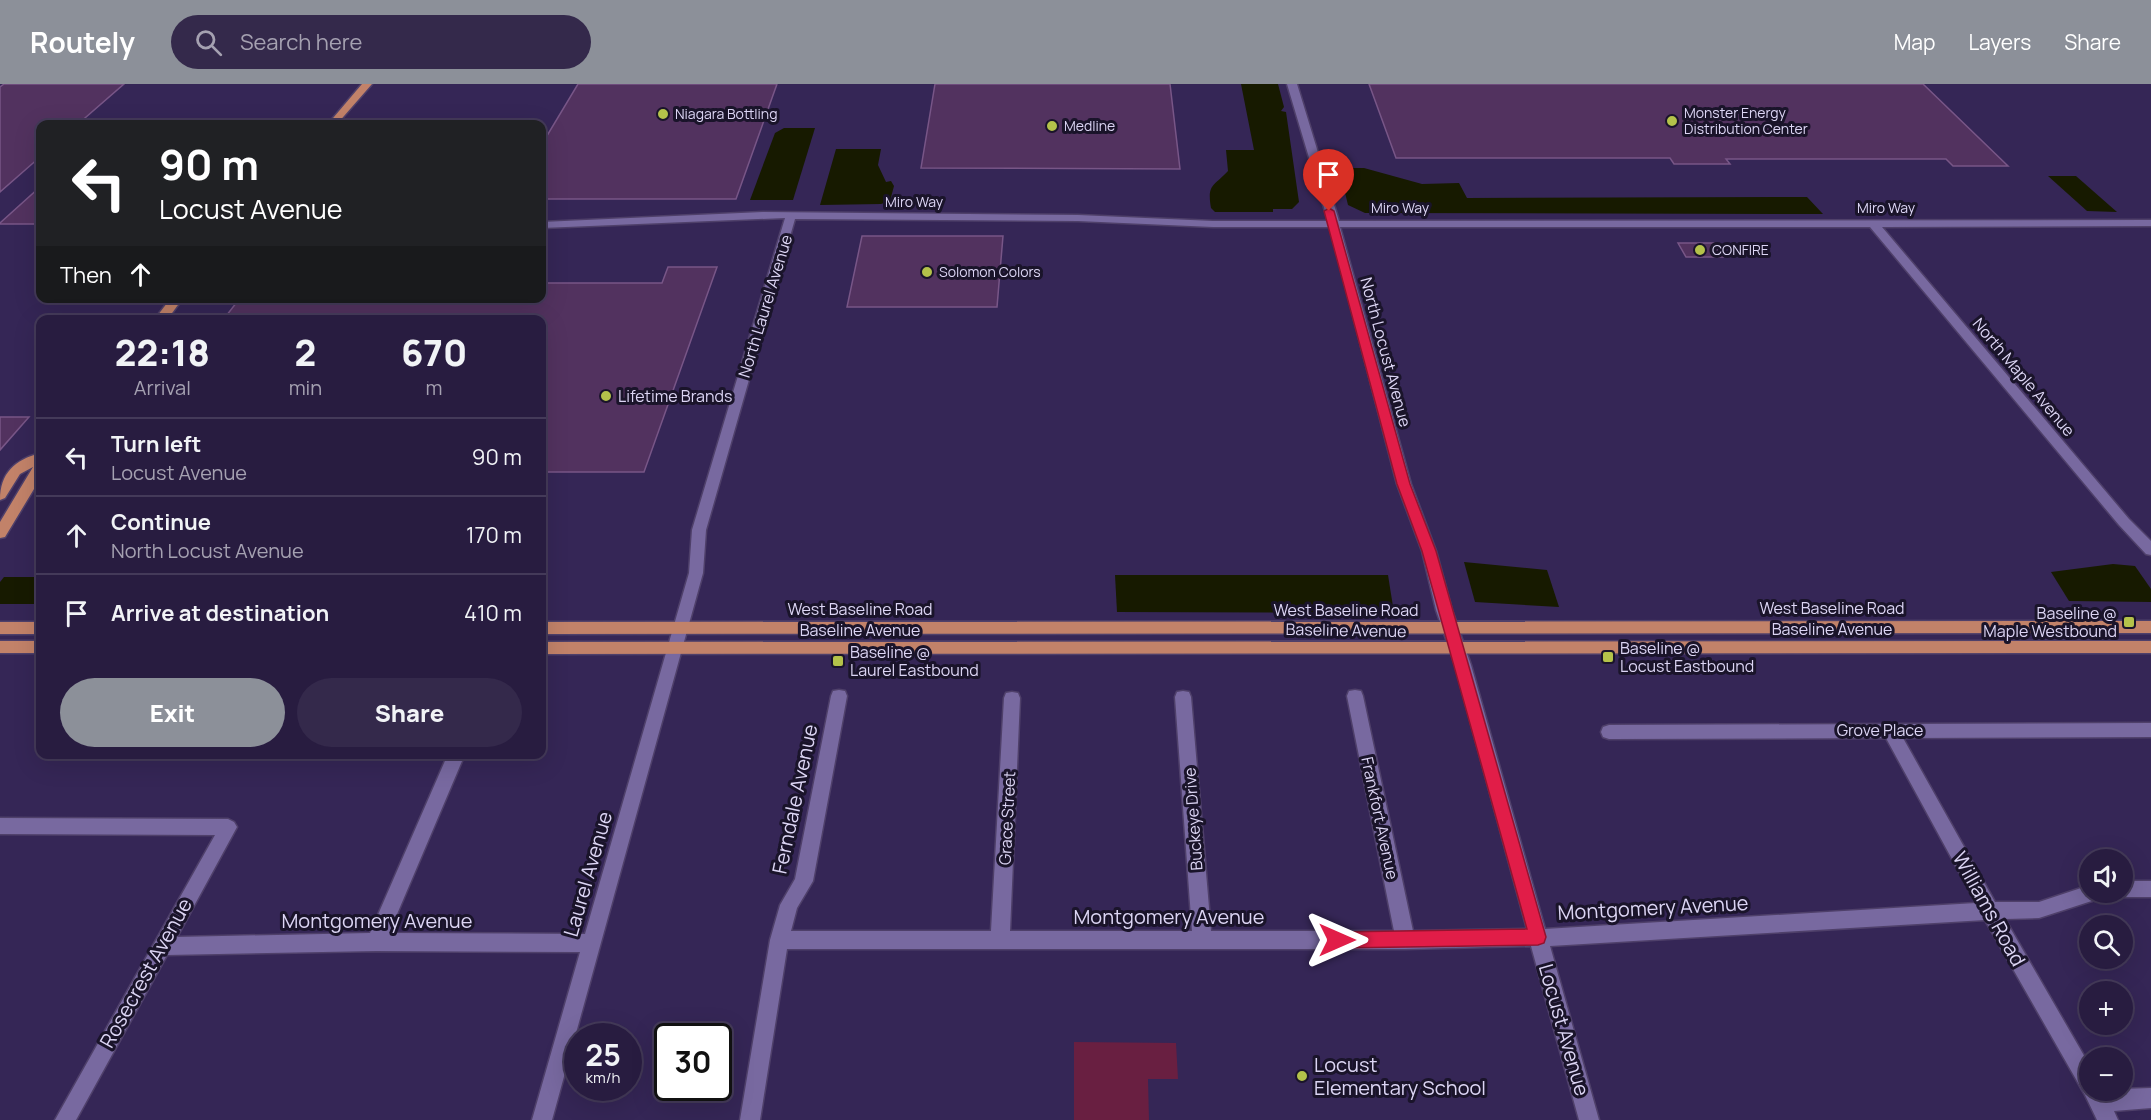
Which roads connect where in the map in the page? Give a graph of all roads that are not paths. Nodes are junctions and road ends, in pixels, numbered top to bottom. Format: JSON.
{"nodes":[{"id":1,"x":367,"y":84,"type":"edge"},
{"id":2,"x":1292,"y":84,"type":"edge"},
{"id":3,"x":336,"y":120,"type":"edge"},
{"id":4,"x":791,"y":215,"type":"junction"},
{"id":5,"x":1334,"y":223,"type":"junction"},
{"id":6,"x":1873,"y":223,"type":"junction"},
{"id":7,"x":2151,"y":223,"type":"edge"},
{"id":8,"x":546,"y":225,"type":"edge"},
{"id":9,"x":174,"y":303,"type":"edge"},
{"id":10,"x":164,"y":315,"type":"edge"},
{"id":11,"x":36,"y":459,"type":"edge"},
{"id":12,"x":36,"y":476,"type":"edge"},
{"id":13,"x":0,"y":495,"type":"edge"},
{"id":14,"x":0,"y":533,"type":"edge"},
{"id":15,"x":2151,"y":550,"type":"edge"},
{"id":16,"x":2151,"y":627,"type":"edge"},
{"id":17,"x":0,"y":628,"type":"edge"},
{"id":18,"x":36,"y":628,"type":"edge"},
{"id":19,"x":546,"y":628,"type":"edge"},
{"id":20,"x":1450,"y":628,"type":"junction"},
{"id":21,"x":678,"y":639,"type":"junction"},
{"id":22,"x":0,"y":647,"type":"edge"},
{"id":23,"x":36,"y":647,"type":"edge"},
{"id":24,"x":546,"y":648,"type":"edge"},
{"id":25,"x":2151,"y":648,"type":"edge"},
{"id":26,"x":1457,"y":650,"type":"junction"},
{"id":27,"x":839,"y":696,"type":"dead end"},
{"id":28,"x":1355,"y":696,"type":"dead end"},
{"id":29,"x":1184,"y":697,"type":"dead end"},
{"id":30,"x":1012,"y":698,"type":"dead end"},
{"id":31,"x":1890,"y":730,"type":"junction"},
{"id":32,"x":2151,"y":730,"type":"edge"},
{"id":33,"x":1609,"y":732,"type":"dead end"},
{"id":34,"x":455,"y":759,"type":"edge"},
{"id":35,"x":0,"y":826,"type":"edge"},
{"id":36,"x":2133,"y":889,"type":"edge"},
{"id":37,"x":2151,"y":889,"type":"edge"},
{"id":38,"x":2079,"y":897,"type":"edge"},
{"id":39,"x":1990,"y":911,"type":"junction"},
{"id":40,"x":1538,"y":937,"type":"junction"},
{"id":41,"x":1000,"y":939,"type":"junction"},
{"id":42,"x":779,"y":940,"type":"junction"},
{"id":43,"x":1202,"y":940,"type":"junction"},
{"id":44,"x":1405,"y":940,"type":"junction"},
{"id":45,"x":376,"y":942,"type":"junction"},
{"id":46,"x":592,"y":943,"type":"junction"},
{"id":47,"x":161,"y":946,"type":"junction"},
{"id":48,"x":2079,"y":1068,"type":"edge"},
{"id":49,"x":2151,"y":1098,"type":"edge"},
{"id":50,"x":2133,"y":1099,"type":"edge"},
{"id":51,"x":65,"y":1120,"type":"edge"},
{"id":52,"x":542,"y":1120,"type":"edge"},
{"id":53,"x":750,"y":1120,"type":"edge"},
{"id":54,"x":1589,"y":1120,"type":"edge"}],
"edges":[{"from":1,"to":3,"type":"main road"},
{"from":2,"to":5,"type":"street","name":"North Locust Avenue"},
{"from":4,"to":5,"type":"street","name":"Miro Way"},
{"from":4,"to":8,"type":"street","name":"Miro Way"},
{"from":4,"to":21,"type":"street","name":"North Laurel Avenue"},
{"from":5,"to":6,"type":"street","name":"Miro Way"},
{"from":5,"to":20,"type":"street","name":"North Locust Avenue"},
{"from":6,"to":7,"type":"street","name":"Miro Way"},
{"from":6,"to":15,"type":"street","name":"North Maple Avenue"},
{"from":9,"to":10,"type":"main road"},
{"from":11,"to":13,"type":"main road"},
{"from":12,"to":14,"type":"main road"},
{"from":16,"to":20,"type":"main road","name":"West Baseline Road"},
{"from":17,"to":18,"type":"main road"},
{"from":19,"to":21,"type":"main road","name":"West Baseline Road"},
{"from":20,"to":21,"type":"main road","name":"West Baseline Road"},
{"from":20,"to":26,"type":"street","name":"Locust Avenue"},
{"from":21,"to":24,"type":"main road","name":"Baseline Avenue"},
{"from":21,"to":26,"type":"main road","name":"Baseline Avenue"},
{"from":21,"to":46,"type":"street","name":"Laurel Avenue"},
{"from":22,"to":23,"type":"main road"},
{"from":25,"to":26,"type":"main road","name":"Baseline Avenue"},
{"from":26,"to":40,"type":"street","name":"Locust Avenue"},
{"from":27,"to":42,"type":"street","name":"Ferndale Avenue"},
{"from":28,"to":44,"type":"street","name":"Frankfort Avenue"},
{"from":29,"to":43,"type":"street","name":"Buckeye Drive"},
{"from":30,"to":41,"type":"street","name":"Grace Street"},
{"from":31,"to":32,"type":"street","name":"Grove Place"},
{"from":31,"to":33,"type":"street","name":"Grove Place"},
{"from":31,"to":39,"type":"street","name":"Williams Road"},
{"from":34,"to":45,"type":"street"},
{"from":35,"to":47,"type":"street","name":"Rosecrest Avenue"},
{"from":36,"to":37,"type":"street"},
{"from":38,"to":39,"type":"street","name":"Montgomery Avenue"},
{"from":39,"to":40,"type":"street","name":"Montgomery Avenue"},
{"from":39,"to":48,"type":"street","name":"Williams Road"},
{"from":40,"to":44,"type":"street","name":"Montgomery Avenue"},
{"from":40,"to":54,"type":"street","name":"Locust Avenue"},
{"from":41,"to":42,"type":"street","name":"Montgomery Avenue"},
{"from":41,"to":43,"type":"street","name":"Montgomery Avenue"},
{"from":42,"to":53,"type":"street","name":"Ferndale Avenue"},
{"from":43,"to":44,"type":"street","name":"Montgomery Avenue"},
{"from":45,"to":46,"type":"street","name":"Montgomery Avenue"},
{"from":45,"to":47,"type":"street","name":"Montgomery Avenue"},
{"from":46,"to":52,"type":"street","name":"Laurel Avenue"},
{"from":47,"to":51,"type":"street","name":"Rosecrest Avenue"},
{"from":49,"to":50,"type":"street"}]}
